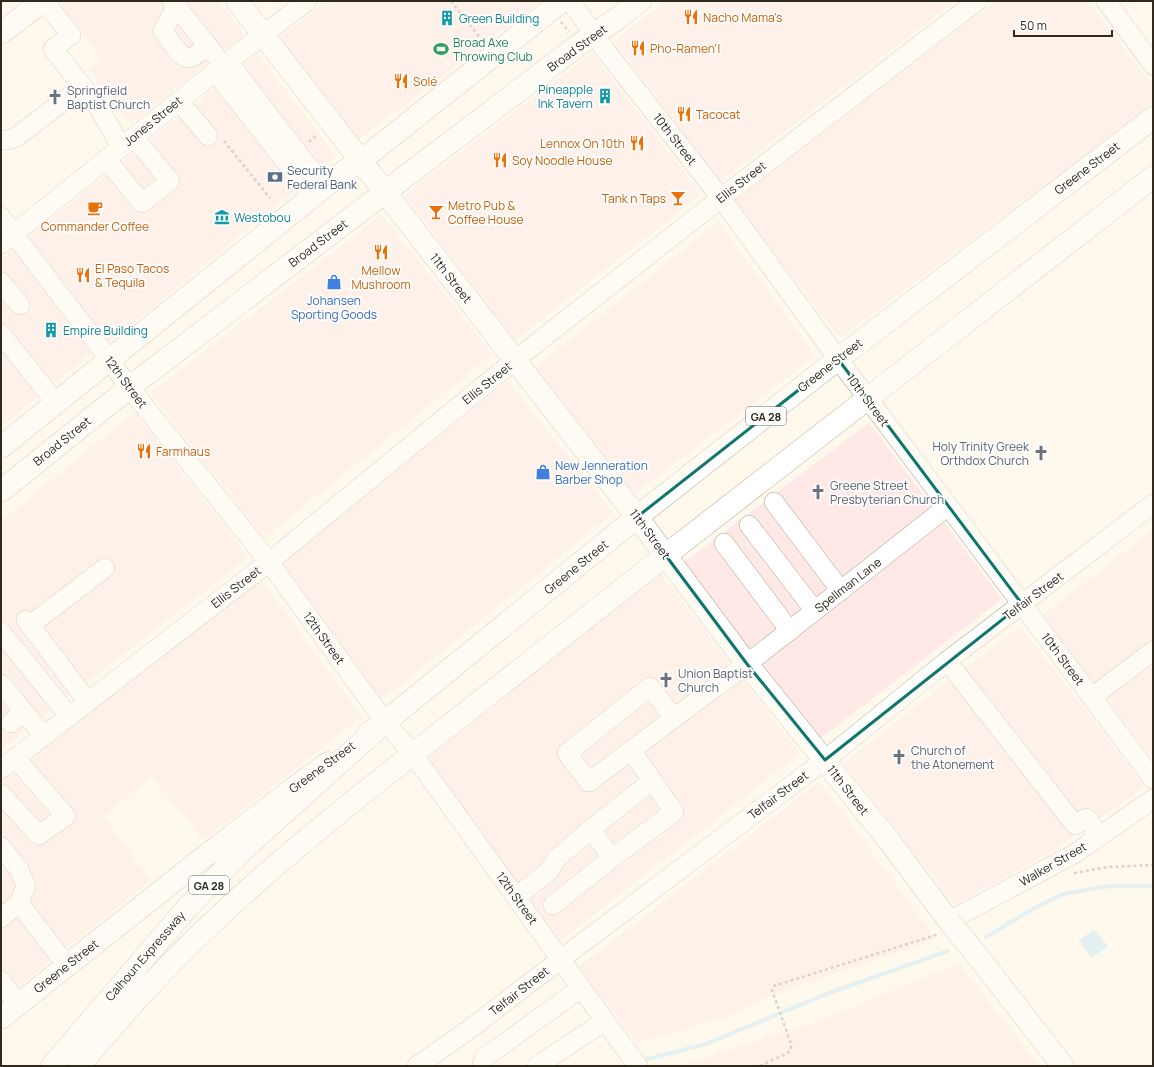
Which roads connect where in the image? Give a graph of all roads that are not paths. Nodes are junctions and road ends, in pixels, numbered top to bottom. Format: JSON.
{"nodes":[{"id":1,"x":44,"y":1,"type":"edge"},
{"id":2,"x":237,"y":1,"type":"edge"},
{"id":3,"x":307,"y":1,"type":"edge"},
{"id":4,"x":570,"y":1,"type":"edge"},
{"id":5,"x":640,"y":1,"type":"edge"},
{"id":6,"x":977,"y":1,"type":"edge"},
{"id":7,"x":1106,"y":1,"type":"edge"},
{"id":8,"x":174,"y":4,"type":"edge"},
{"id":9,"x":561,"y":11,"type":"edge"},
{"id":10,"x":1,"y":33,"type":"edge"},
{"id":11,"x":262,"y":35,"type":"junction"},
{"id":12,"x":594,"y":35,"type":"junction"},
{"id":13,"x":207,"y":45,"type":"junction"},
{"id":14,"x":1153,"y":64,"type":"edge"},
{"id":15,"x":222,"y":67,"type":"junction"},
{"id":16,"x":83,"y":86,"type":"junction"},
{"id":17,"x":179,"y":101,"type":"junction"},
{"id":18,"x":1153,"y":118,"type":"edge"},
{"id":19,"x":216,"y":139,"type":"road end"},
{"id":20,"x":1,"y":141,"type":"edge"},
{"id":21,"x":128,"y":142,"type":"junction"},
{"id":22,"x":106,"y":159,"type":"junction"},
{"id":23,"x":360,"y":160,"type":"junction"},
{"id":24,"x":1153,"y":177,"type":"edge"},
{"id":25,"x":319,"y":192,"type":"junction"},
{"id":26,"x":384,"y":192,"type":"junction"},
{"id":27,"x":721,"y":198,"type":"junction"},
{"id":28,"x":1,"y":217,"type":"edge"},
{"id":29,"x":7,"y":239,"type":"edge"},
{"id":30,"x":1,"y":282,"type":"edge"},
{"id":31,"x":20,"y":305,"type":"dead end"},
{"id":32,"x":1,"y":334,"type":"edge"},
{"id":33,"x":838,"y":359,"type":"junction"},
{"id":34,"x":109,"y":360,"type":"junction"},
{"id":35,"x":514,"y":360,"type":"junction"},
{"id":36,"x":129,"y":387,"type":"junction"},
{"id":37,"x":867,"y":398,"type":"junction"},
{"id":38,"x":56,"y":403,"type":"junction"},
{"id":39,"x":1,"y":447,"type":"edge"},
{"id":40,"x":1,"y":491,"type":"edge"},
{"id":41,"x":774,"y":502,"type":"dead end"},
{"id":42,"x":1153,"y":504,"type":"edge"},
{"id":43,"x":948,"y":506,"type":"junction"},
{"id":44,"x":637,"y":517,"type":"junction"},
{"id":45,"x":749,"y":525,"type":"dead end"},
{"id":46,"x":724,"y":543,"type":"dead end"},
{"id":47,"x":666,"y":555,"type":"junction"},
{"id":48,"x":269,"y":562,"type":"junction"},
{"id":49,"x":105,"y":568,"type":"dead end"},
{"id":50,"x":841,"y":591,"type":"junction"},
{"id":51,"x":1022,"y":604,"type":"junction"},
{"id":52,"x":815,"y":610,"type":"junction"},
{"id":53,"x":790,"y":631,"type":"junction"},
{"id":54,"x":1,"y":632,"type":"edge"},
{"id":55,"x":1153,"y":651,"type":"edge"},
{"id":56,"x":947,"y":661,"type":"junction"},
{"id":57,"x":747,"y":664,"type":"junction"},
{"id":58,"x":64,"y":670,"type":"junction"},
{"id":59,"x":1,"y":684,"type":"edge"},
{"id":60,"x":44,"y":686,"type":"junction"},
{"id":61,"x":1092,"y":697,"type":"junction"},
{"id":62,"x":88,"y":702,"type":"junction"},
{"id":63,"x":69,"y":716,"type":"junction"},
{"id":64,"x":674,"y":718,"type":"junction"},
{"id":65,"x":385,"y":722,"type":"junction"},
{"id":66,"x":44,"y":736,"type":"junction"},
{"id":67,"x":631,"y":750,"type":"junction"},
{"id":68,"x":413,"y":754,"type":"junction"},
{"id":69,"x":825,"y":760,"type":"junction"},
{"id":70,"x":8,"y":764,"type":"edge"},
{"id":71,"x":1153,"y":779,"type":"edge"},
{"id":72,"x":652,"y":781,"type":"junction"},
{"id":73,"x":1,"y":794,"type":"edge"},
{"id":74,"x":1153,"y":799,"type":"edge"},
{"id":75,"x":591,"y":829,"type":"junction"},
{"id":76,"x":1099,"y":836,"type":"junction"},
{"id":77,"x":1,"y":847,"type":"edge"},
{"id":78,"x":612,"y":858,"type":"junction"},
{"id":79,"x":513,"y":892,"type":"junction"},
{"id":80,"x":19,"y":903,"type":"junction"},
{"id":81,"x":553,"y":905,"type":"dead end"},
{"id":82,"x":1,"y":918,"type":"edge"},
{"id":83,"x":947,"y":926,"type":"junction"},
{"id":84,"x":560,"y":959,"type":"junction"},
{"id":85,"x":67,"y":966,"type":"junction"},
{"id":86,"x":1,"y":981,"type":"edge"},
{"id":87,"x":581,"y":988,"type":"junction"},
{"id":88,"x":18,"y":1004,"type":"junction"},
{"id":89,"x":1,"y":1018,"type":"edge"},
{"id":90,"x":610,"y":1028,"type":"junction"},
{"id":91,"x":52,"y":1066,"type":"edge"},
{"id":92,"x":80,"y":1066,"type":"edge"},
{"id":93,"x":417,"y":1066,"type":"edge"},
{"id":94,"x":482,"y":1066,"type":"edge"},
{"id":95,"x":538,"y":1066,"type":"edge"},
{"id":96,"x":638,"y":1066,"type":"edge"},
{"id":97,"x":1063,"y":1066,"type":"edge"}],
"edges":[{"from":1,"to":10,"type":"main road"},
{"from":1,"to":16,"type":"street"},
{"from":2,"to":11,"type":"main road","name":"11th Street"},
{"from":3,"to":11,"type":"street","name":"Jones Street"},
{"from":4,"to":12,"type":"street","name":"10th Street"},
{"from":5,"to":12,"type":"main road","name":"Broad Street"},
{"from":6,"to":27,"type":"street","name":"Ellis Street"},
{"from":7,"to":14,"type":"street"},
{"from":8,"to":13,"type":"street"},
{"from":8,"to":13,"type":"street"},
{"from":9,"to":23,"type":"main road"},
{"from":11,"to":15,"type":"street","name":"Jones Street"},
{"from":11,"to":23,"type":"main road","name":"11th Street"},
{"from":12,"to":26,"type":"main road","name":"Broad Street"},
{"from":12,"to":27,"type":"street","name":"10th Street"},
{"from":13,"to":15,"type":"street"},
{"from":15,"to":17,"type":"street","name":"Jones Street"},
{"from":15,"to":25,"type":"street"},
{"from":16,"to":20,"type":"street"},
{"from":16,"to":21,"type":"street"},
{"from":17,"to":19,"type":"street"},
{"from":17,"to":21,"type":"street","name":"Jones Street"},
{"from":18,"to":33,"type":"main road","name":"Greene Street","number":"GA 28"},
{"from":21,"to":22,"type":"street","name":"Jones Street"},
{"from":21,"to":22,"type":"street"},
{"from":22,"to":29,"type":"street","name":"Jones Street"},
{"from":23,"to":25,"type":"main road"},
{"from":23,"to":26,"type":"main road","name":"11th Street"},
{"from":24,"to":37,"type":"main road","number":"GA 28"},
{"from":25,"to":34,"type":"main road"},
{"from":26,"to":35,"type":"main road","name":"11th Street"},
{"from":26,"to":36,"type":"main road","name":"Broad Street"},
{"from":27,"to":33,"type":"street","name":"10th Street"},
{"from":27,"to":35,"type":"street","name":"Ellis Street"},
{"from":28,"to":29,"type":"street","name":"12th Street"},
{"from":29,"to":34,"type":"street","name":"12th Street"},
{"from":30,"to":31,"type":"street"},
{"from":32,"to":38,"type":"street"},
{"from":33,"to":37,"type":"street","name":"10th Street"},
{"from":33,"to":44,"type":"main road","name":"Greene Street","number":"GA 28"},
{"from":34,"to":36,"type":"street","name":"12th Street"},
{"from":34,"to":38,"type":"main road"},
{"from":35,"to":44,"type":"main road","name":"11th Street"},
{"from":35,"to":48,"type":"street","name":"Ellis Street"},
{"from":36,"to":40,"type":"main road","name":"Broad Street"},
{"from":36,"to":48,"type":"street","name":"12th Street"},
{"from":37,"to":43,"type":"street","name":"10th Street"},
{"from":37,"to":47,"type":"main road","number":"GA 28"},
{"from":38,"to":39,"type":"main road"},
{"from":41,"to":50,"type":"street"},
{"from":42,"to":51,"type":"street","name":"Telfair Street"},
{"from":43,"to":50,"type":"street","name":"Spellman Lane"},
{"from":43,"to":51,"type":"street","name":"10th Street"},
{"from":44,"to":47,"type":"main road","name":"11th Street"},
{"from":44,"to":65,"type":"main road","name":"Greene Street","number":"GA 28"},
{"from":45,"to":52,"type":"street"},
{"from":46,"to":53,"type":"street"},
{"from":47,"to":57,"type":"main road","name":"11th Street"},
{"from":47,"to":68,"type":"main road","number":"GA 28"},
{"from":48,"to":62,"type":"street","name":"Ellis Street"},
{"from":48,"to":65,"type":"street","name":"12th Street"},
{"from":49,"to":58,"type":"street"},
{"from":50,"to":52,"type":"street","name":"Spellman Lane"},
{"from":51,"to":56,"type":"street","name":"Telfair Street"},
{"from":51,"to":61,"type":"street","name":"10th Street"},
{"from":52,"to":53,"type":"street","name":"Spellman Lane"},
{"from":53,"to":57,"type":"street","name":"Spellman Lane"},
{"from":54,"to":60,"type":"street"},
{"from":55,"to":61,"type":"street"},
{"from":56,"to":69,"type":"street","name":"Telfair Street"},
{"from":56,"to":76,"type":"street"},
{"from":57,"to":64,"type":"street","name":"Spellman Lane"},
{"from":57,"to":69,"type":"main road","name":"11th Street"},
{"from":58,"to":60,"type":"street"},
{"from":58,"to":62,"type":"street"},
{"from":59,"to":66,"type":"street"},
{"from":60,"to":63,"type":"street"},
{"from":61,"to":71,"type":"street","name":"10th Street"},
{"from":62,"to":63,"type":"street","name":"Ellis Street"},
{"from":63,"to":66,"type":"street","name":"Ellis Street"},
{"from":64,"to":67,"type":"street","name":"Spellman Lane"},
{"from":64,"to":67,"type":"street","name":"Spellman Lane"},
{"from":65,"to":68,"type":"street","name":"12th Street"},
{"from":65,"to":85,"type":"main road","name":"Greene Street"},
{"from":65,"to":91,"type":"main road","name":"Calhoun Expressway","number":"GA 28"},
{"from":66,"to":70,"type":"street","name":"Ellis Street"},
{"from":67,"to":72,"type":"street"},
{"from":68,"to":79,"type":"street","name":"12th Street"},
{"from":68,"to":92,"type":"main road","name":"Calhoun Expressway","number":"GA 28"},
{"from":69,"to":83,"type":"main road","name":"11th Street"},
{"from":69,"to":84,"type":"street","name":"Telfair Street"},
{"from":70,"to":73,"type":"street"},
{"from":72,"to":75,"type":"street"},
{"from":72,"to":78,"type":"street"},
{"from":74,"to":76,"type":"street","name":"Walker Street"},
{"from":75,"to":78,"type":"street"},
{"from":75,"to":79,"type":"street"},
{"from":76,"to":83,"type":"street","name":"Walker Street"},
{"from":77,"to":80,"type":"street"},
{"from":78,"to":81,"type":"street"},
{"from":79,"to":84,"type":"street","name":"12th Street"},
{"from":80,"to":82,"type":"street"},
{"from":80,"to":85,"type":"street"},
{"from":83,"to":97,"type":"main road","name":"11th Street","bridge":true},
{"from":84,"to":87,"type":"street","name":"12th Street"},
{"from":84,"to":93,"type":"street","name":"Telfair Street"},
{"from":85,"to":88,"type":"main road","name":"Greene Street"},
{"from":86,"to":88,"type":"street"},
{"from":87,"to":90,"type":"street","name":"12th Street"},
{"from":87,"to":94,"type":"street"},
{"from":88,"to":89,"type":"main road","name":"Greene Street"},
{"from":90,"to":95,"type":"street"},
{"from":90,"to":96,"type":"street","name":"12th Street"}]}
